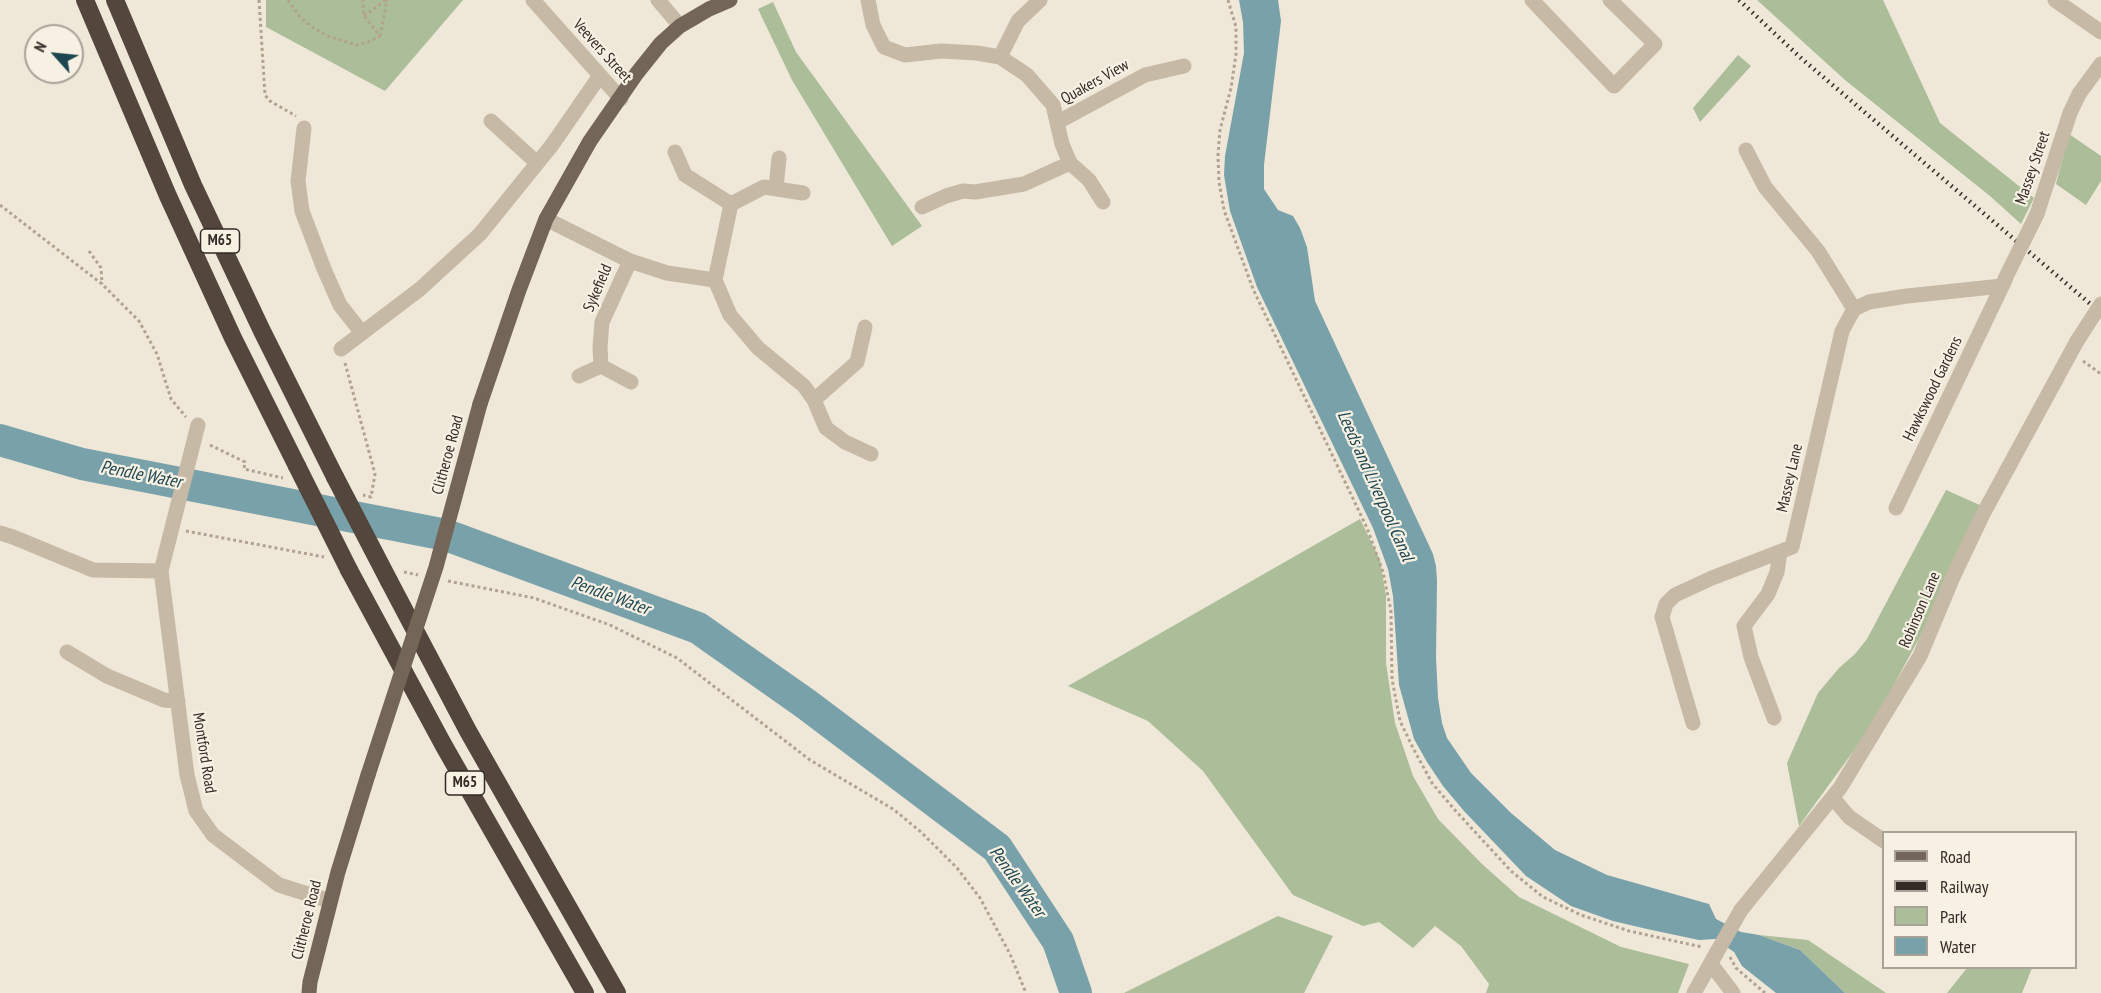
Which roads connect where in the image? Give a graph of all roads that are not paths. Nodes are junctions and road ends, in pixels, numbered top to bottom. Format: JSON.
{"nodes":[{"id":1,"x":85,"y":0,"type":"edge"},
{"id":2,"x":115,"y":0,"type":"edge"},
{"id":3,"x":533,"y":0,"type":"edge"},
{"id":4,"x":658,"y":0,"type":"edge"},
{"id":5,"x":730,"y":0,"type":"edge"},
{"id":6,"x":868,"y":0,"type":"edge"},
{"id":7,"x":1040,"y":0,"type":"edge"},
{"id":8,"x":1532,"y":0,"type":"edge"},
{"id":9,"x":1610,"y":0,"type":"edge"},
{"id":10,"x":2055,"y":0,"type":"edge"},
{"id":11,"x":680,"y":26,"type":"junction"},
{"id":12,"x":2101,"y":32,"type":"edge"},
{"id":13,"x":1000,"y":57,"type":"junction"},
{"id":14,"x":2101,"y":64,"type":"edge"},
{"id":15,"x":1184,"y":66,"type":"dead end"},
{"id":16,"x":599,"y":77,"type":"junction"},
{"id":17,"x":621,"y":99,"type":"junction"},
{"id":18,"x":491,"y":120,"type":"dead end"},
{"id":19,"x":1058,"y":122,"type":"junction"},
{"id":20,"x":304,"y":128,"type":"road end"},
{"id":21,"x":1746,"y":150,"type":"dead end"},
{"id":22,"x":675,"y":152,"type":"dead end"},
{"id":23,"x":779,"y":158,"type":"dead end"},
{"id":24,"x":537,"y":163,"type":"junction"},
{"id":25,"x":1070,"y":163,"type":"junction"},
{"id":26,"x":776,"y":188,"type":"junction"},
{"id":27,"x":803,"y":193,"type":"dead end"},
{"id":28,"x":1103,"y":202,"type":"dead end"},
{"id":29,"x":731,"y":204,"type":"junction"},
{"id":30,"x":922,"y":207,"type":"dead end"},
{"id":31,"x":546,"y":219,"type":"junction"},
{"id":32,"x":630,"y":261,"type":"junction"},
{"id":33,"x":715,"y":280,"type":"junction"},
{"id":34,"x":2004,"y":282,"type":"junction"},
{"id":35,"x":2101,"y":304,"type":"edge"},
{"id":36,"x":1854,"y":309,"type":"junction"},
{"id":37,"x":865,"y":327,"type":"dead end"},
{"id":38,"x":362,"y":333,"type":"junction"},
{"id":39,"x":341,"y":349,"type":"dead end"},
{"id":40,"x":601,"y":366,"type":"junction"},
{"id":41,"x":579,"y":376,"type":"dead end"},
{"id":42,"x":631,"y":382,"type":"dead end"},
{"id":43,"x":814,"y":400,"type":"junction"},
{"id":44,"x":198,"y":425,"type":"road end"},
{"id":45,"x":871,"y":454,"type":"dead end"},
{"id":46,"x":1896,"y":508,"type":"dead end"},
{"id":47,"x":0,"y":533,"type":"edge"},
{"id":48,"x":1780,"y":552,"type":"junction"},
{"id":49,"x":161,"y":572,"type":"junction"},
{"id":50,"x":67,"y":652,"type":"dead end"},
{"id":51,"x":178,"y":701,"type":"junction"},
{"id":52,"x":1774,"y":718,"type":"dead end"},
{"id":53,"x":1693,"y":723,"type":"dead end"},
{"id":54,"x":1833,"y":798,"type":"junction"},
{"id":55,"x":1882,"y":840,"type":"edge"},
{"id":56,"x":330,"y":901,"type":"junction"},
{"id":57,"x":1716,"y":954,"type":"junction"},
{"id":58,"x":309,"y":988,"type":"edge"},
{"id":59,"x":585,"y":993,"type":"edge"},
{"id":60,"x":617,"y":993,"type":"edge"},
{"id":61,"x":1694,"y":993,"type":"edge"},
{"id":62,"x":1733,"y":993,"type":"edge"}],
"edges":[{"from":1,"to":59,"type":"highway","number":"M65","bridge":true},
{"from":2,"to":60,"type":"highway","number":"M65","bridge":true},
{"from":3,"to":16,"type":"street","name":"Veevers Street"},
{"from":4,"to":11,"type":"street"},
{"from":5,"to":11,"type":"main road","name":"Clitheroe Road"},
{"from":6,"to":13,"type":"street","name":"Quakers View"},
{"from":7,"to":13,"type":"street"},
{"from":8,"to":9,"type":"street"},
{"from":10,"to":12,"type":"street"},
{"from":11,"to":17,"type":"main road","name":"Clitheroe Road"},
{"from":13,"to":19,"type":"street","name":"Quakers View"},
{"from":14,"to":34,"type":"street","name":"Massey Street","bridge":true},
{"from":15,"to":19,"type":"street","name":"Quakers View"},
{"from":16,"to":17,"type":"street","name":"Veevers Street"},
{"from":16,"to":24,"type":"street"},
{"from":17,"to":31,"type":"main road","name":"Clitheroe Road"},
{"from":18,"to":24,"type":"street"},
{"from":19,"to":25,"type":"street","name":"Quakers View"},
{"from":20,"to":38,"type":"street"},
{"from":21,"to":36,"type":"street"},
{"from":22,"to":29,"type":"street"},
{"from":23,"to":26,"type":"street"},
{"from":24,"to":38,"type":"street"},
{"from":25,"to":28,"type":"street","name":"Quakers View"},
{"from":25,"to":30,"type":"street"},
{"from":26,"to":27,"type":"street"},
{"from":26,"to":29,"type":"street"},
{"from":29,"to":33,"type":"street"},
{"from":31,"to":32,"type":"street"},
{"from":31,"to":56,"type":"main road","name":"Clitheroe Road","bridge":true},
{"from":32,"to":33,"type":"street"},
{"from":32,"to":40,"type":"street","name":"Sykefield"},
{"from":33,"to":43,"type":"street"},
{"from":34,"to":36,"type":"street"},
{"from":34,"to":46,"type":"street","name":"Hawkswood Gardens"},
{"from":35,"to":54,"type":"street","name":"Robinson Lane","bridge":true},
{"from":36,"to":48,"type":"street","name":"Massey Lane"},
{"from":37,"to":43,"type":"street"},
{"from":38,"to":39,"type":"street"},
{"from":40,"to":41,"type":"street"},
{"from":40,"to":42,"type":"street"},
{"from":43,"to":45,"type":"street"},
{"from":44,"to":49,"type":"street","name":"Montford Road"},
{"from":47,"to":49,"type":"street"},
{"from":48,"to":52,"type":"street"},
{"from":48,"to":53,"type":"street"},
{"from":49,"to":51,"type":"street","name":"Montford Road"},
{"from":50,"to":51,"type":"street"},
{"from":51,"to":56,"type":"street","name":"Montford Road"},
{"from":54,"to":55,"type":"street"},
{"from":54,"to":57,"type":"street","name":"Robinson Lane","bridge":true},
{"from":56,"to":58,"type":"main road","name":"Clitheroe Road"},
{"from":57,"to":61,"type":"street"},
{"from":57,"to":62,"type":"street"}]}
